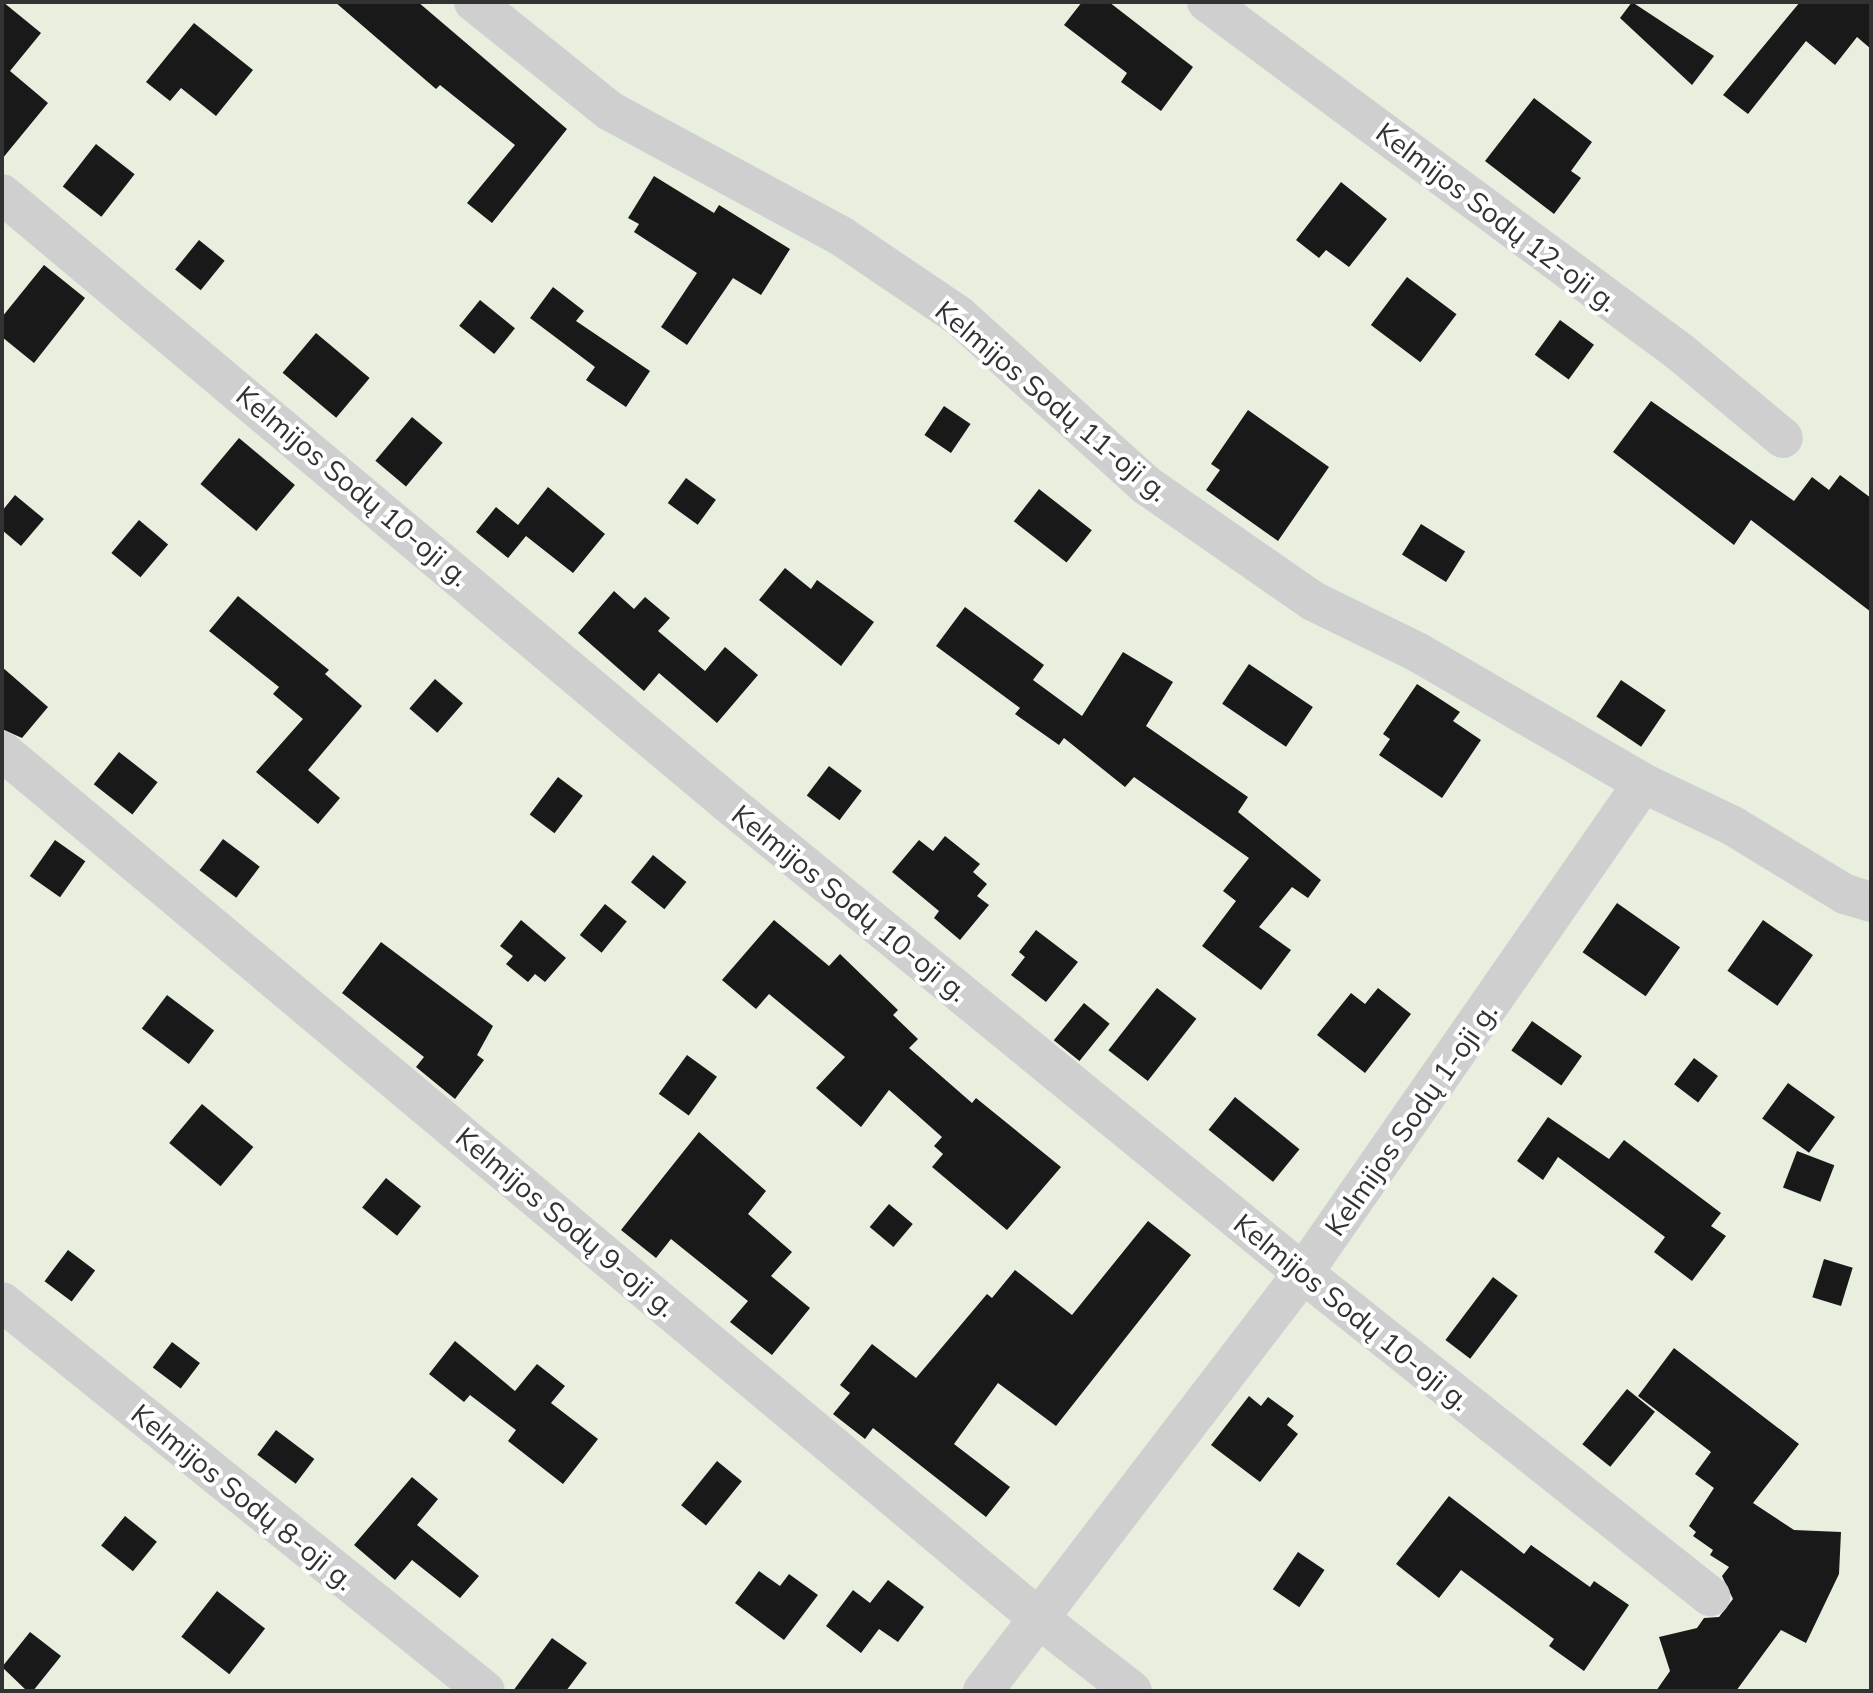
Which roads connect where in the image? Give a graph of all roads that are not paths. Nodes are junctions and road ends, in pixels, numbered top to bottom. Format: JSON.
{"nodes":[{"id":1,"x":474,"y":2,"type":"edge"},
{"id":2,"x":1207,"y":2,"type":"edge"},
{"id":3,"x":2,"y":194,"type":"edge"},
{"id":4,"x":1783,"y":438,"type":"dead end"},
{"id":5,"x":2,"y":751,"type":"edge"},
{"id":6,"x":1643,"y":783,"type":"junction"},
{"id":7,"x":1871,"y":902,"type":"edge"},
{"id":8,"x":1303,"y":1273,"type":"junction"},
{"id":9,"x":2,"y":1302,"type":"edge"},
{"id":10,"x":1710,"y":1596,"type":"dead end"},
{"id":11,"x":1037,"y":1617,"type":"junction"},
{"id":12,"x":485,"y":1691,"type":"edge"},
{"id":13,"x":983,"y":1691,"type":"edge"},
{"id":14,"x":1132,"y":1691,"type":"edge"}],
"edges":[{"from":1,"to":6,"type":"street","name":"Kelmijos Sodų 11-oji g."},
{"from":2,"to":4,"type":"street","name":"Kelmijos Sodų 12-oji g."},
{"from":3,"to":8,"type":"street","name":"Kelmijos Sodų 10-oji g."},
{"from":5,"to":11,"type":"street","name":"Kelmijos Sodų 9-oji g."},
{"from":6,"to":7,"type":"street"},
{"from":6,"to":8,"type":"street","name":"Kelmijos Sodų 1-oji g."},
{"from":8,"to":10,"type":"street","name":"Kelmijos Sodų 10-oji g."},
{"from":8,"to":11,"type":"street","name":"Kelmijos Sodų 1-oji g."},
{"from":9,"to":12,"type":"street","name":"Kelmijos Sodų 8-oji g."},
{"from":11,"to":13,"type":"street","name":"Kelmijos Sodų 1-oji g."},
{"from":11,"to":14,"type":"street","name":"Kelmijos Sodų 9-oji g."}]}
